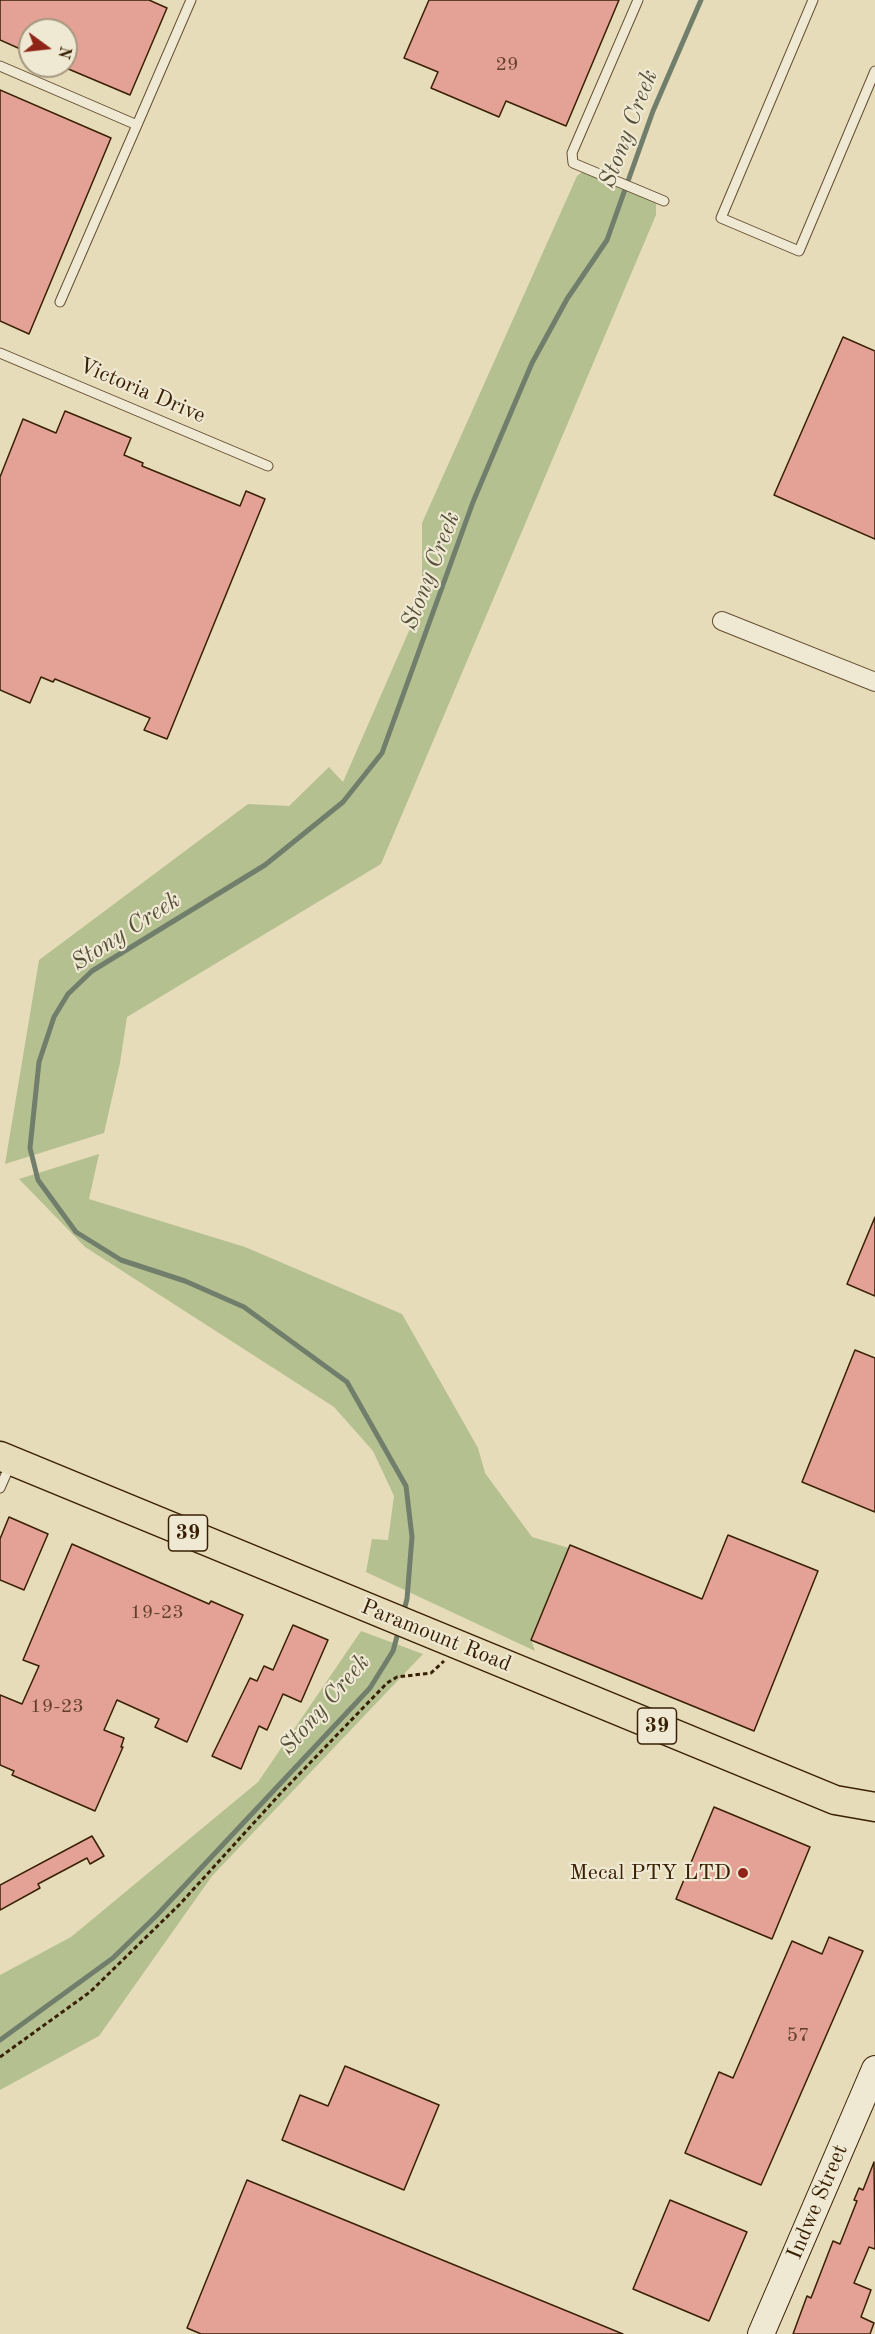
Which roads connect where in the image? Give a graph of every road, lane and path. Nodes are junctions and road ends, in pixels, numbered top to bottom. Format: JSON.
{"nodes":[{"id":1,"x":191,"y":0,"type":"edge"},
{"id":2,"x":638,"y":0,"type":"edge"},
{"id":3,"x":813,"y":0,"type":"edge"},
{"id":4,"x":0,"y":66,"type":"edge"},
{"id":5,"x":875,"y":71,"type":"edge"},
{"id":6,"x":137,"y":125,"type":"junction"},
{"id":7,"x":664,"y":201,"type":"dead end"},
{"id":8,"x":60,"y":302,"type":"dead end"},
{"id":9,"x":0,"y":353,"type":"edge"},
{"id":10,"x":268,"y":466,"type":"dead end"},
{"id":11,"x":722,"y":621,"type":"dead end"},
{"id":12,"x":875,"y":682,"type":"edge"},
{"id":13,"x":6,"y":1458,"type":"edge"},
{"id":14,"x":0,"y":1488,"type":"edge"},
{"id":15,"x":440,"y":1668,"type":"dead end"},
{"id":16,"x":835,"y":1800,"type":"junction"},
{"id":17,"x":875,"y":1807,"type":"edge"},
{"id":18,"x":875,"y":1816,"type":"edge"},
{"id":19,"x":0,"y":2057,"type":"edge"},
{"id":20,"x":875,"y":2069,"type":"edge"},
{"id":21,"x":761,"y":2334,"type":"edge"}],
"edges":[{"from":1,"to":6,"type":"lane"},
{"from":2,"to":7,"type":"lane"},
{"from":3,"to":5,"type":"lane"},
{"from":4,"to":6,"type":"lane"},
{"from":6,"to":8,"type":"lane"},
{"from":9,"to":10,"type":"lane","name":"Victoria Drive"},
{"from":11,"to":12,"type":"street"},
{"from":13,"to":14,"type":"lane"},
{"from":13,"to":16,"type":"main road","name":"Paramount Road","number":"39"},
{"from":15,"to":19,"type":"path"},
{"from":16,"to":17,"type":"main road","name":"Paramount Road","number":"39"},
{"from":16,"to":18,"type":"street"},
{"from":20,"to":21,"type":"street","name":"Indwe Street"}]}
